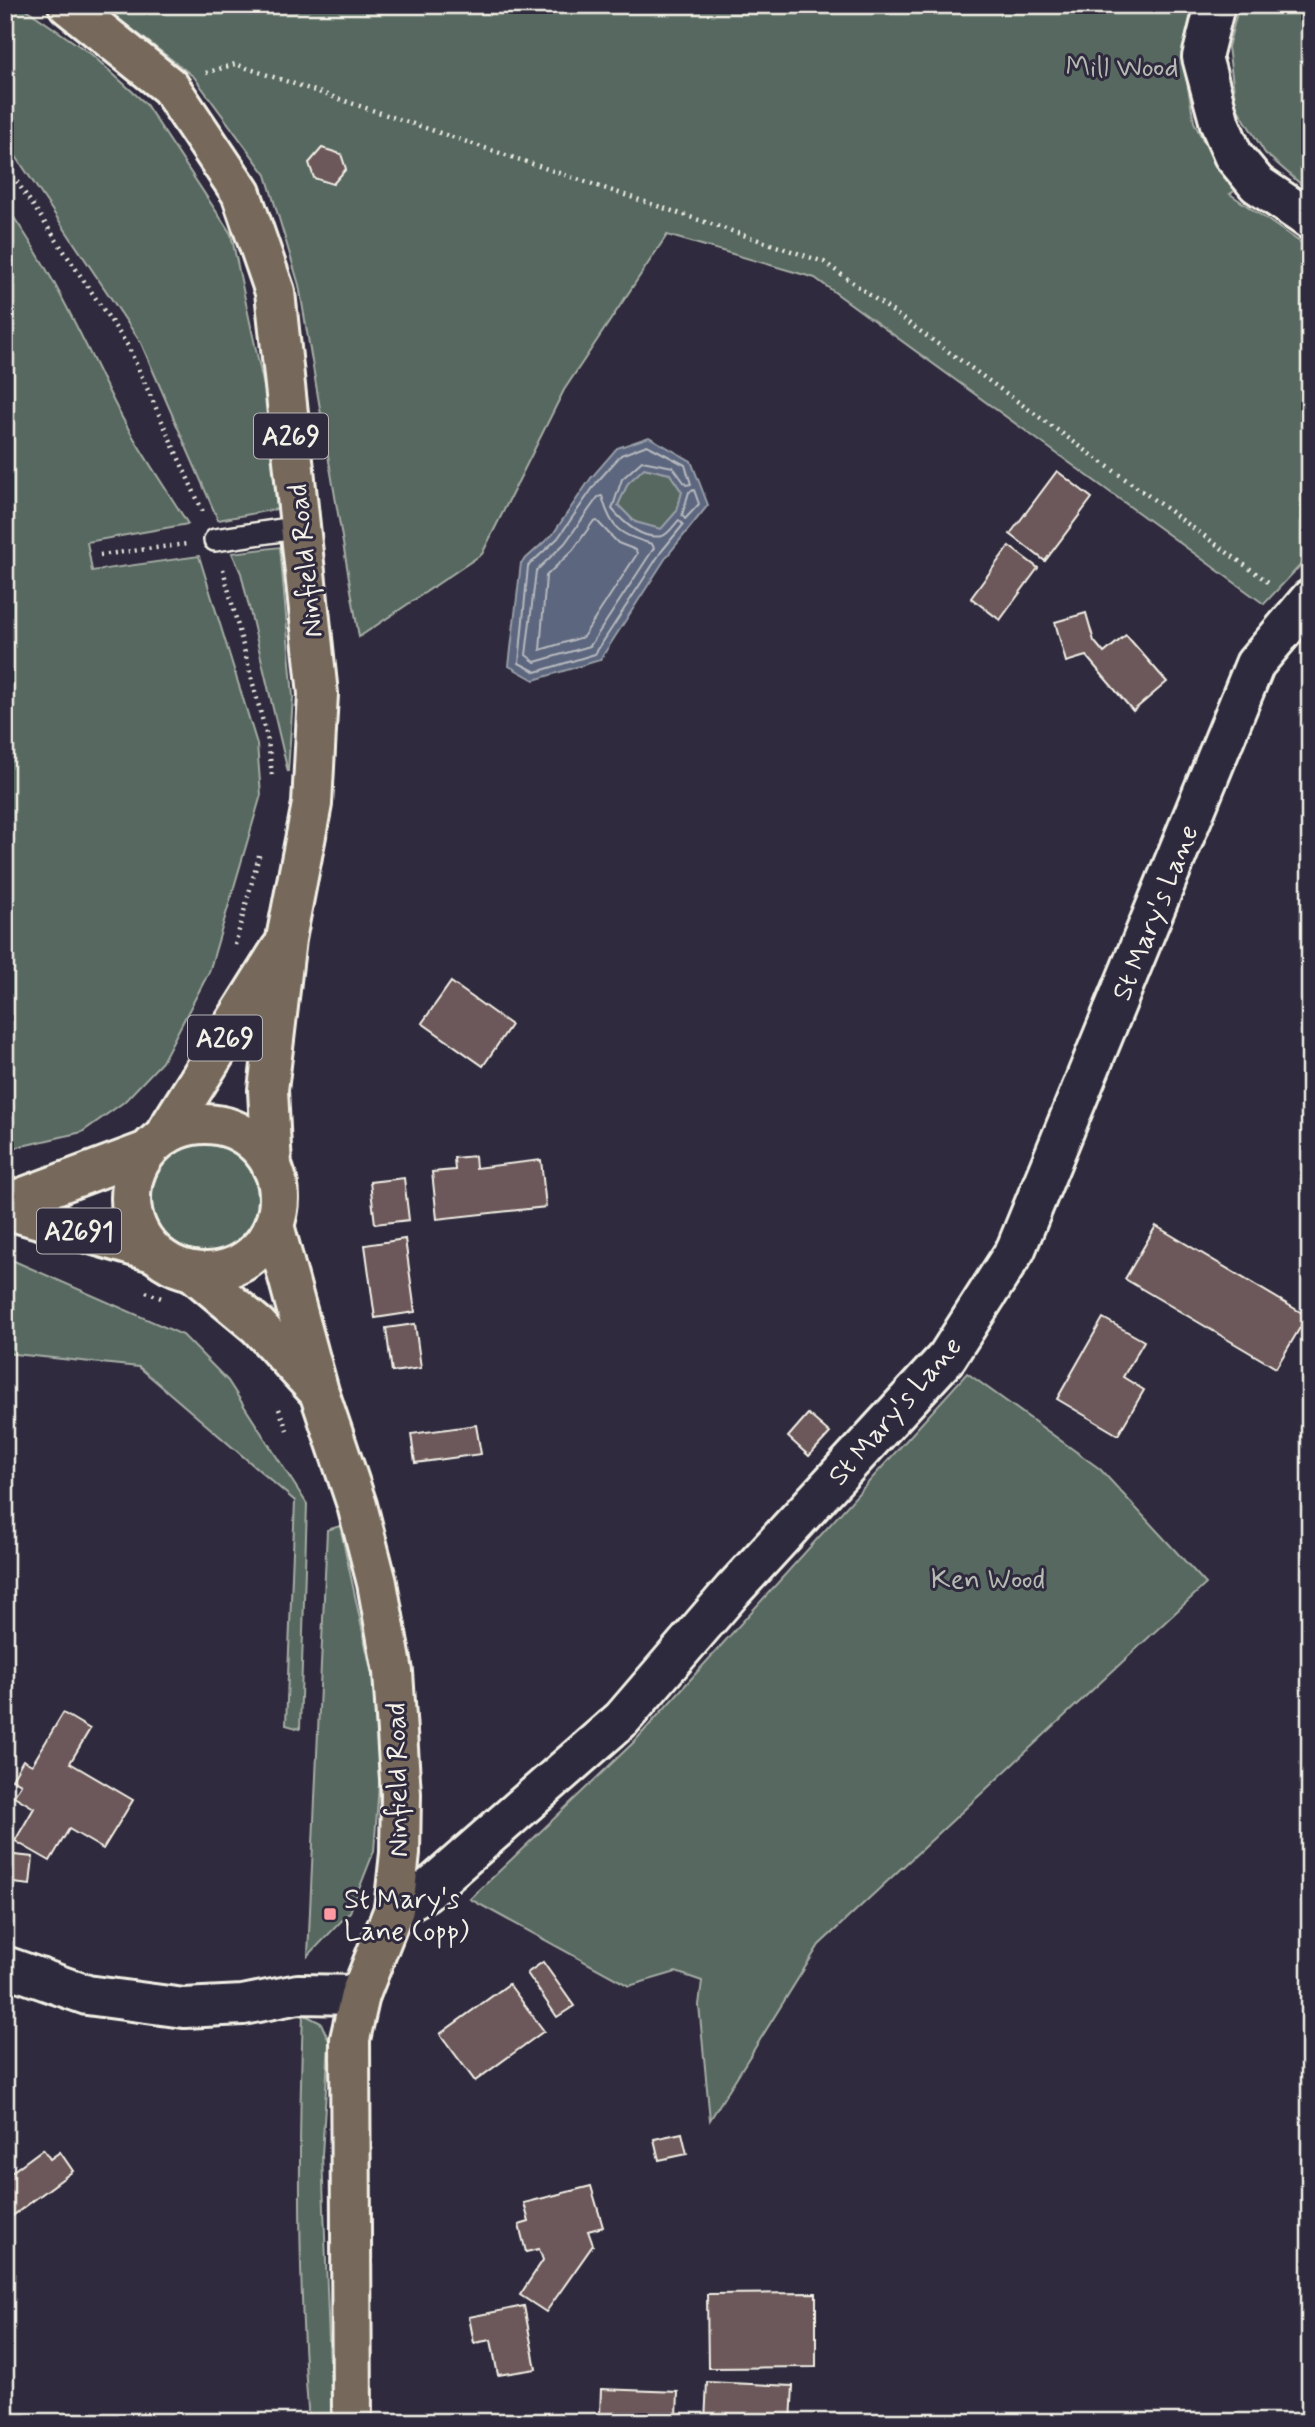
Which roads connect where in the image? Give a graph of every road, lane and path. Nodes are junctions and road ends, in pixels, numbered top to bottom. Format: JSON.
{"nodes":[{"id":1,"x":68,"y":5,"type":"edge"},
{"id":2,"x":1214,"y":5,"type":"edge"},
{"id":3,"x":170,"y":88,"type":"junction"},
{"id":4,"x":5,"y":164,"type":"edge"},
{"id":5,"x":1310,"y":220,"type":"edge"},
{"id":6,"x":301,"y":527,"type":"junction"},
{"id":7,"x":215,"y":540,"type":"junction"},
{"id":8,"x":100,"y":555,"type":"dead end"},
{"id":9,"x":1306,"y":603,"type":"edge"},
{"id":10,"x":273,"y":783,"type":"dead end"},
{"id":11,"x":260,"y":849,"type":"dead end"},
{"id":12,"x":286,"y":939,"type":"junction"},
{"id":13,"x":233,"y":954,"type":"dead end"},
{"id":14,"x":155,"y":1144,"type":"junction"},
{"id":15,"x":272,"y":1167,"type":"junction"},
{"id":16,"x":5,"y":1207,"type":"edge"},
{"id":17,"x":274,"y":1225,"type":"junction"},
{"id":18,"x":153,"y":1252,"type":"junction"},
{"id":19,"x":192,"y":1271,"type":"junction"},
{"id":20,"x":144,"y":1291,"type":"dead end"},
{"id":21,"x":169,"y":1301,"type":"dead end"},
{"id":22,"x":319,"y":1392,"type":"junction"},
{"id":23,"x":274,"y":1397,"type":"dead end"},
{"id":24,"x":289,"y":1435,"type":"dead end"},
{"id":25,"x":394,"y":1909,"type":"junction"},
{"id":26,"x":5,"y":1966,"type":"edge"},
{"id":27,"x":360,"y":1995,"type":"junction"},
{"id":28,"x":352,"y":2422,"type":"edge"}],
"edges":[{"from":1,"to":3,"type":"main road","name":"Ninfield Road","number":"A269"},
{"from":2,"to":5,"type":"street"},
{"from":3,"to":6,"type":"main road","name":"Ninfield Road","number":"A269"},
{"from":3,"to":9,"type":"path"},
{"from":4,"to":7,"type":"path"},
{"from":6,"to":7,"type":"lane"},
{"from":6,"to":12,"type":"main road","name":"Ninfield Road","number":"A269"},
{"from":7,"to":8,"type":"path"},
{"from":7,"to":10,"type":"path"},
{"from":9,"to":25,"type":"street","name":"St Mary's Lane"},
{"from":11,"to":13,"type":"path"},
{"from":12,"to":14,"type":"main road","name":"Ninfield Road","number":"A269"},
{"from":12,"to":15,"type":"main road","name":"Ninfield Road","number":"A269"},
{"from":14,"to":15,"type":"main road"},
{"from":14,"to":16,"type":"main road","number":"A2691"},
{"from":14,"to":18,"type":"main road"},
{"from":15,"to":17,"type":"main road"},
{"from":16,"to":18,"type":"main road","number":"A2691"},
{"from":17,"to":19,"type":"main road"},
{"from":17,"to":22,"type":"main road","name":"Ninfield Road"},
{"from":18,"to":19,"type":"main road"},
{"from":19,"to":22,"type":"main road","name":"Ninfield Road"},
{"from":20,"to":21,"type":"path"},
{"from":22,"to":25,"type":"main road","name":"Ninfield Road"},
{"from":23,"to":24,"type":"path"},
{"from":25,"to":27,"type":"main road","name":"Ninfield Road"},
{"from":26,"to":27,"type":"street"},
{"from":27,"to":28,"type":"main road","name":"Ninfield Road"}]}
